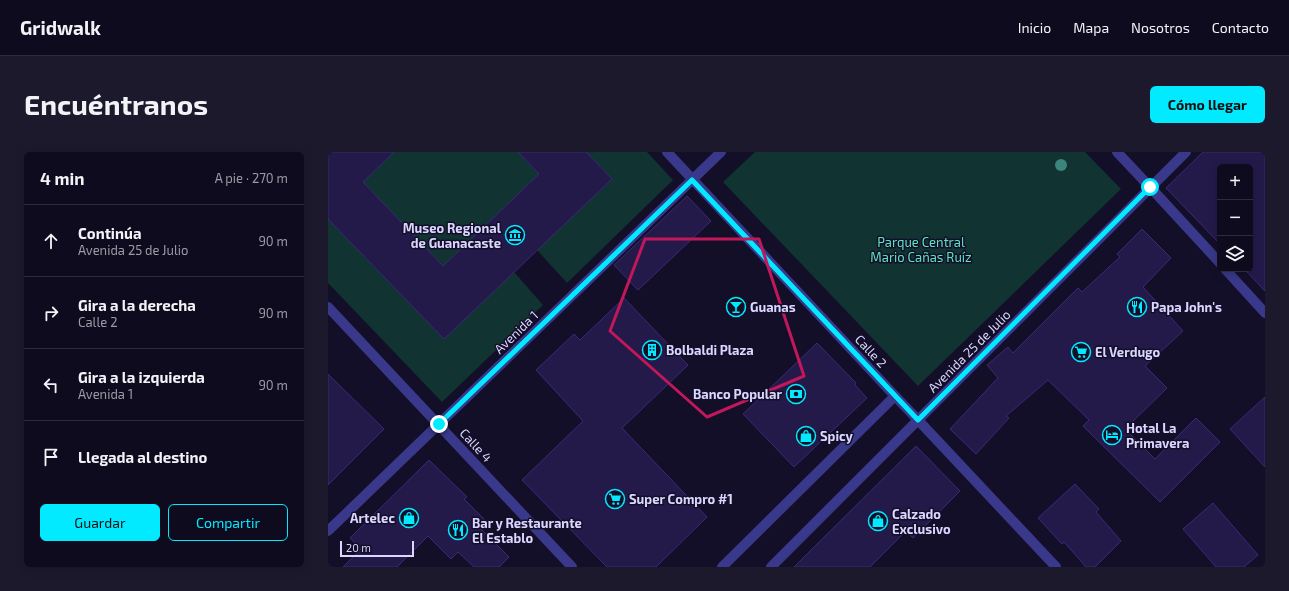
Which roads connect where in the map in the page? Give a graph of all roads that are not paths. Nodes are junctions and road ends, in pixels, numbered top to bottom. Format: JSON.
{"nodes":[{"id":1,"x":667,"y":152,"type":"edge"},
{"id":2,"x":721,"y":152,"type":"edge"},
{"id":3,"x":1118,"y":152,"type":"edge"},
{"id":4,"x":1186,"y":152,"type":"edge"},
{"id":5,"x":692,"y":180,"type":"junction"},
{"id":6,"x":1150,"y":187,"type":"junction"},
{"id":7,"x":1217,"y":260,"type":"edge"},
{"id":8,"x":1228,"y":272,"type":"edge"},
{"id":9,"x":328,"y":306,"type":"edge"},
{"id":10,"x":1265,"y":313,"type":"edge"},
{"id":11,"x":895,"y":396,"type":"junction"},
{"id":12,"x":918,"y":420,"type":"junction"},
{"id":13,"x":439,"y":424,"type":"junction"},
{"id":14,"x":328,"y":531,"type":"edge"},
{"id":15,"x":572,"y":567,"type":"edge"},
{"id":16,"x":722,"y":567,"type":"edge"},
{"id":17,"x":771,"y":567,"type":"edge"},
{"id":18,"x":1056,"y":567,"type":"edge"}],
"edges":[{"from":1,"to":5,"type":"street","name":"Calle 2"},
{"from":2,"to":5,"type":"street","name":"Avenida 1"},
{"from":3,"to":6,"type":"street"},
{"from":4,"to":6,"type":"street","name":"Avenida 25 de Julio"},
{"from":5,"to":11,"type":"street","name":"Calle 2"},
{"from":5,"to":13,"type":"street","name":"Avenida 1"},
{"from":6,"to":7,"type":"street"},
{"from":6,"to":12,"type":"street","name":"Avenida 25 de Julio"},
{"from":8,"to":10,"type":"street"},
{"from":9,"to":13,"type":"street","name":"Calle 4"},
{"from":11,"to":12,"type":"street","name":"Calle 2"},
{"from":11,"to":16,"type":"street"},
{"from":12,"to":17,"type":"street","name":"Avenida 25 de Julio"},
{"from":12,"to":18,"type":"street","name":"Calle 2"},
{"from":13,"to":14,"type":"street","name":"Avenida 1"},
{"from":13,"to":15,"type":"street","name":"Calle 4"}]}
